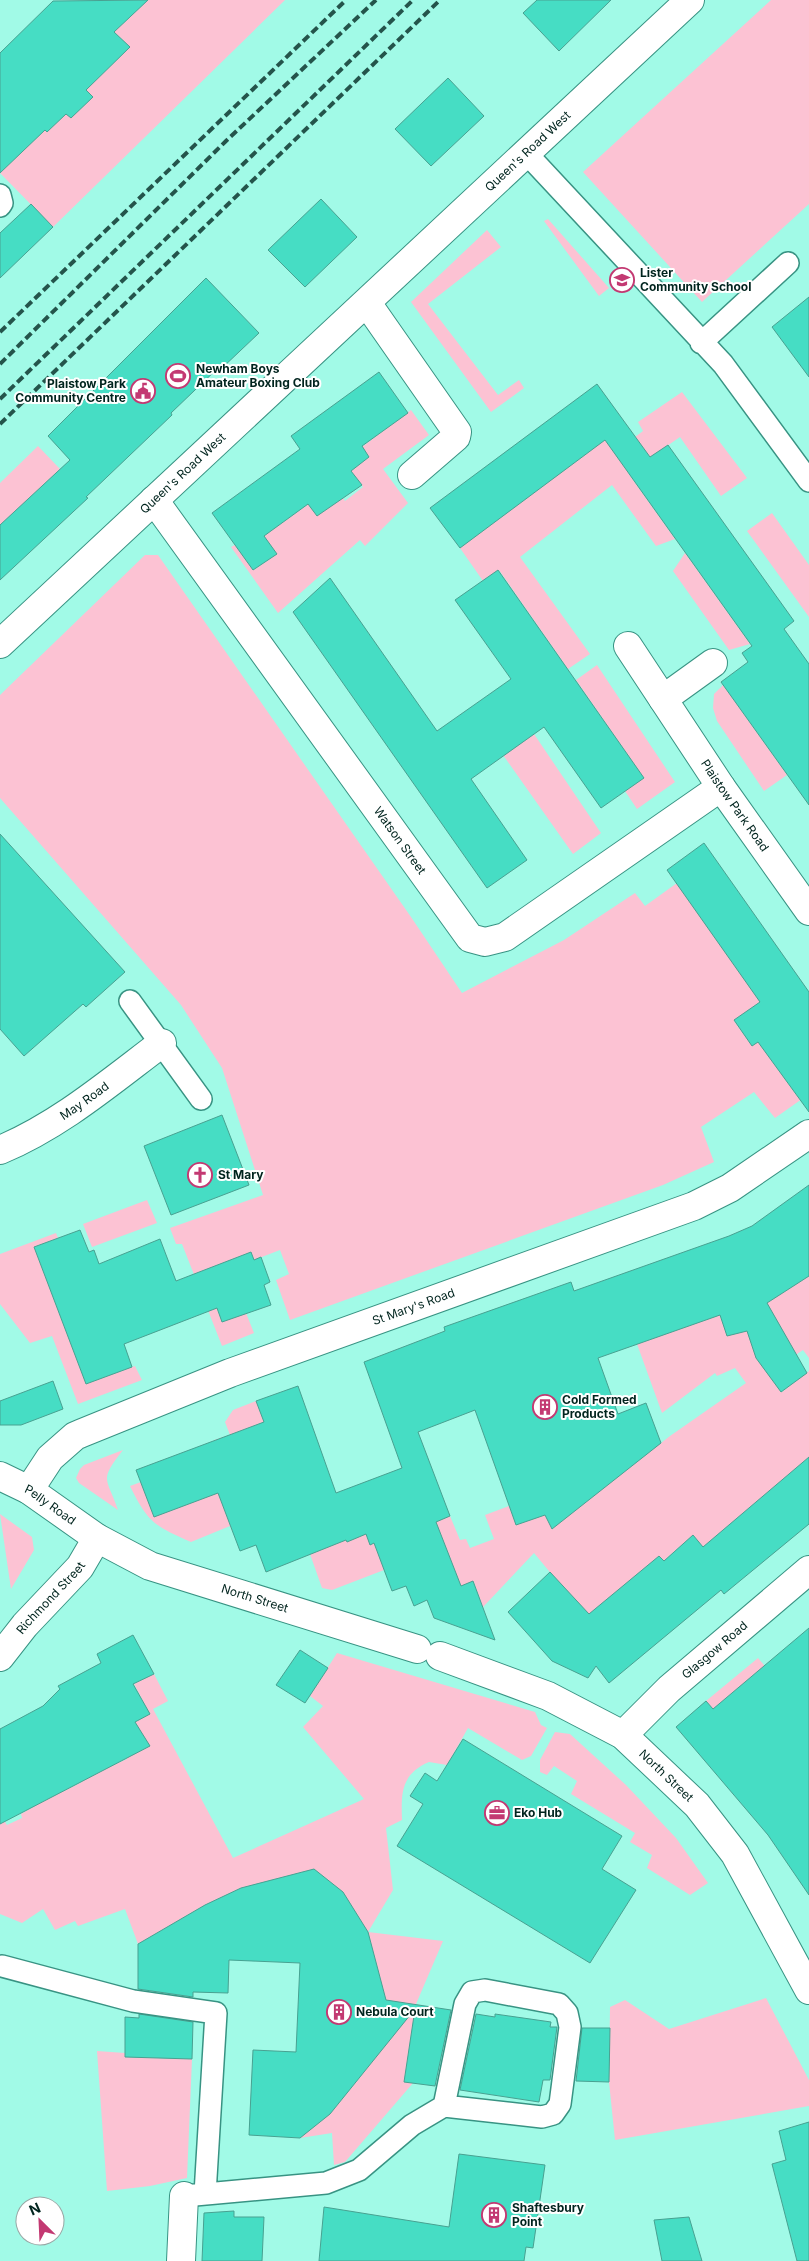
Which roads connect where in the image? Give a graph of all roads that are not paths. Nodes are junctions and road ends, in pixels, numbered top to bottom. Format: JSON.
{"nodes":[{"id":1,"x":679,"y":4,"type":"edge"},
{"id":2,"x":528,"y":154,"type":"junction"},
{"id":3,"x":0,"y":195,"type":"edge"},
{"id":4,"x":0,"y":206,"type":"edge"},
{"id":5,"x":788,"y":263,"type":"dead end"},
{"id":6,"x":367,"y":303,"type":"junction"},
{"id":7,"x":701,"y":343,"type":"junction"},
{"id":8,"x":412,"y":475,"type":"dead end"},
{"id":9,"x":809,"y":482,"type":"edge"},
{"id":10,"x":154,"y":500,"type":"junction"},
{"id":11,"x":0,"y":644,"type":"edge"},
{"id":12,"x":628,"y":646,"type":"dead end"},
{"id":13,"x":713,"y":663,"type":"dead end"},
{"id":14,"x":663,"y":699,"type":"junction"},
{"id":15,"x":720,"y":787,"type":"junction"},
{"id":16,"x":809,"y":911,"type":"edge"},
{"id":17,"x":130,"y":1001,"type":"dead end"},
{"id":18,"x":162,"y":1043,"type":"junction"},
{"id":19,"x":201,"y":1099,"type":"dead end"},
{"id":20,"x":809,"y":1134,"type":"edge"},
{"id":21,"x":0,"y":1150,"type":"edge"},
{"id":22,"x":0,"y":1476,"type":"edge"},
{"id":23,"x":29,"y":1490,"type":"junction"},
{"id":24,"x":97,"y":1538,"type":"junction"},
{"id":25,"x":809,"y":1570,"type":"edge"},
{"id":26,"x":0,"y":1657,"type":"edge"},
{"id":27,"x":623,"y":1734,"type":"junction"},
{"id":28,"x":2,"y":1966,"type":"dead end"},
{"id":29,"x":805,"y":1971,"type":"edge"},
{"id":30,"x":444,"y":2106,"type":"junction"},
{"id":31,"x":194,"y":2195,"type":"junction"},
{"id":32,"x":181,"y":2261,"type":"edge"}],
"edges":[{"from":1,"to":2,"type":"street","name":"Queen's Road West"},
{"from":2,"to":6,"type":"street","name":"Queen's Road West"},
{"from":2,"to":7,"type":"lane"},
{"from":3,"to":4,"type":"lane"},
{"from":5,"to":7,"type":"lane"},
{"from":6,"to":8,"type":"street"},
{"from":6,"to":10,"type":"street","name":"Queen's Road West"},
{"from":7,"to":9,"type":"lane"},
{"from":10,"to":11,"type":"street","name":"Queen's Road West"},
{"from":10,"to":15,"type":"street","name":"Watson Street"},
{"from":12,"to":14,"type":"street","name":"Plaistow Park Road"},
{"from":13,"to":14,"type":"street"},
{"from":14,"to":15,"type":"street","name":"Plaistow Park Road"},
{"from":15,"to":16,"type":"street","name":"Plaistow Park Road"},
{"from":17,"to":18,"type":"lane"},
{"from":18,"to":19,"type":"lane"},
{"from":18,"to":21,"type":"street","name":"May Road"},
{"from":20,"to":23,"type":"street","name":"St Mary's Road"},
{"from":22,"to":23,"type":"street","name":"Pelly Road"},
{"from":23,"to":24,"type":"street","name":"Pelly Road"},
{"from":24,"to":26,"type":"street","name":"Richmond Street"},
{"from":24,"to":27,"type":"street","name":"North Street"},
{"from":25,"to":27,"type":"street","name":"Glasgow Road"},
{"from":27,"to":29,"type":"street","name":"North Street"},
{"from":28,"to":31,"type":"lane"},
{"from":30,"to":30,"type":"lane"},
{"from":30,"to":31,"type":"lane"},
{"from":31,"to":32,"type":"street"}]}
